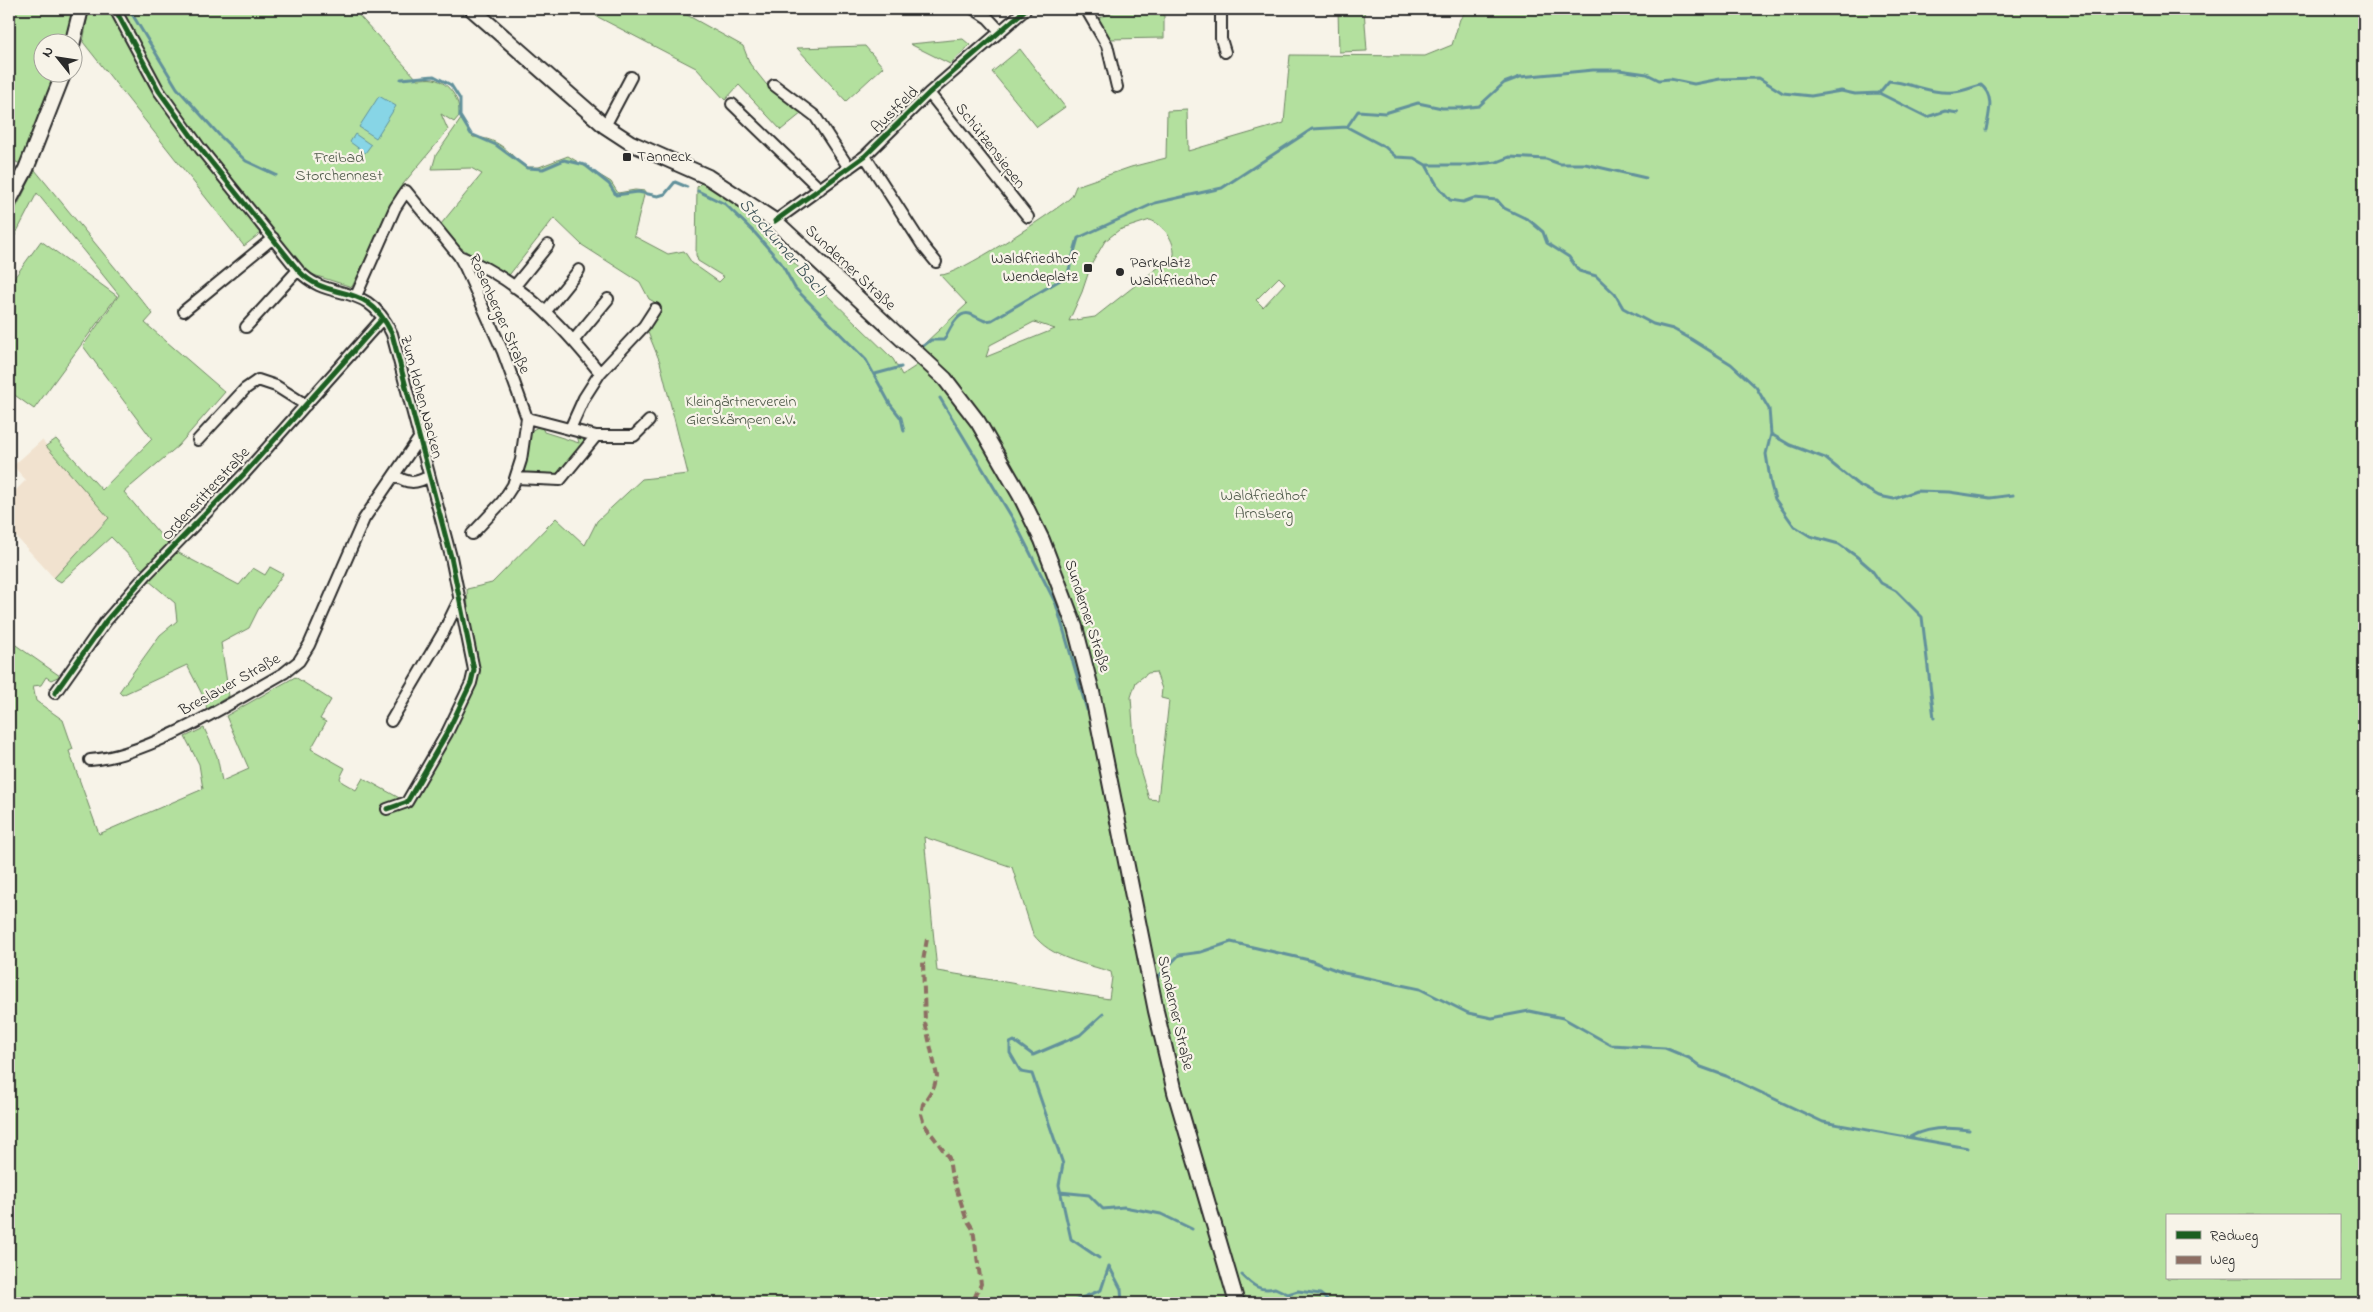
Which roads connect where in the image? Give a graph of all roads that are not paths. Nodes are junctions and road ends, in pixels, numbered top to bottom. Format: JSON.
{"nodes":[{"id":1,"x":81,"y":9,"type":"edge"},
{"id":2,"x":115,"y":9,"type":"edge"},
{"id":3,"x":472,"y":9,"type":"edge"},
{"id":4,"x":974,"y":9,"type":"edge"},
{"id":5,"x":1026,"y":9,"type":"edge"},
{"id":6,"x":1086,"y":9,"type":"edge"},
{"id":7,"x":1221,"y":9,"type":"edge"},
{"id":8,"x":1000,"y":31,"type":"junction"},
{"id":9,"x":75,"y":32,"type":"edge"},
{"id":10,"x":1224,"y":52,"type":"dead end"},
{"id":11,"x":631,"y":77,"type":"dead end"},
{"id":12,"x":60,"y":82,"type":"edge"},
{"id":13,"x":774,"y":85,"type":"dead end"},
{"id":14,"x":1117,"y":87,"type":"dead end"},
{"id":15,"x":929,"y":94,"type":"junction"},
{"id":16,"x":732,"y":104,"type":"dead end"},
{"id":17,"x":605,"y":126,"type":"junction"},
{"id":18,"x":865,"y":156,"type":"junction"},
{"id":19,"x":848,"y":168,"type":"junction"},
{"id":20,"x":820,"y":189,"type":"junction"},
{"id":21,"x":9,"y":202,"type":"edge"},
{"id":22,"x":1028,"y":217,"type":"dead end"},
{"id":23,"x":775,"y":221,"type":"junction"},
{"id":24,"x":273,"y":238,"type":"junction"},
{"id":25,"x":548,"y":245,"type":"dead end"},
{"id":26,"x":459,"y":256,"type":"junction"},
{"id":27,"x":936,"y":262,"type":"dead end"},
{"id":28,"x":298,"y":270,"type":"junction"},
{"id":29,"x":579,"y":270,"type":"dead end"},
{"id":30,"x":514,"y":287,"type":"junction"},
{"id":31,"x":356,"y":296,"type":"junction"},
{"id":32,"x":608,"y":299,"type":"dead end"},
{"id":33,"x":655,"y":309,"type":"dead end"},
{"id":34,"x":184,"y":311,"type":"dead end"},
{"id":35,"x":546,"y":311,"type":"junction"},
{"id":36,"x":383,"y":318,"type":"junction"},
{"id":37,"x":246,"y":328,"type":"dead end"},
{"id":38,"x":574,"y":340,"type":"junction"},
{"id":39,"x":600,"y":373,"type":"junction"},
{"id":40,"x":306,"y":405,"type":"junction"},
{"id":41,"x":527,"y":418,"type":"junction"},
{"id":42,"x":648,"y":421,"type":"dead end"},
{"id":43,"x":570,"y":429,"type":"junction"},
{"id":44,"x":596,"y":436,"type":"junction"},
{"id":45,"x":420,"y":437,"type":"junction"},
{"id":46,"x":198,"y":440,"type":"dead end"},
{"id":47,"x":394,"y":475,"type":"junction"},
{"id":48,"x":428,"y":476,"type":"junction"},
{"id":49,"x":516,"y":478,"type":"junction"},
{"id":50,"x":472,"y":534,"type":"dead end"},
{"id":51,"x":460,"y":597,"type":"junction"},
{"id":52,"x":55,"y":693,"type":"dead end"},
{"id":53,"x":391,"y":721,"type":"dead end"},
{"id":54,"x":90,"y":760,"type":"dead end"},
{"id":55,"x":387,"y":808,"type":"dead end"},
{"id":56,"x":1237,"y":1303,"type":"edge"}],
"edges":[{"from":1,"to":9,"type":"main road"},
{"from":2,"to":24,"type":"street","name":"Zum Hohen Nacken"},
{"from":3,"to":17,"type":"main road","name":"Sunderner Straße"},
{"from":4,"to":8,"type":"street"},
{"from":5,"to":8,"type":"street","name":"Austfeld"},
{"from":6,"to":14,"type":"street"},
{"from":7,"to":10,"type":"street"},
{"from":8,"to":15,"type":"street","name":"Austfeld"},
{"from":11,"to":17,"type":"street"},
{"from":12,"to":21,"type":"main road"},
{"from":13,"to":19,"type":"street"},
{"from":15,"to":18,"type":"street","name":"Austfeld"},
{"from":15,"to":22,"type":"street","name":"Schützensiepen"},
{"from":16,"to":20,"type":"street"},
{"from":17,"to":23,"type":"main road","name":"Sunderner Straße"},
{"from":18,"to":19,"type":"street","name":"Austfeld"},
{"from":18,"to":27,"type":"street"},
{"from":19,"to":20,"type":"street","name":"Austfeld"},
{"from":20,"to":23,"type":"street","name":"Austfeld"},
{"from":23,"to":56,"type":"main road","name":"Sunderner Straße"},
{"from":24,"to":28,"type":"street","name":"Zum Hohen Nacken"},
{"from":24,"to":34,"type":"street"},
{"from":25,"to":30,"type":"street"},
{"from":26,"to":30,"type":"street"},
{"from":26,"to":31,"type":"street","name":"Rosenberger Straße"},
{"from":26,"to":41,"type":"street","name":"Rosenberger Straße"},
{"from":28,"to":31,"type":"street","name":"Zum Hohen Nacken"},
{"from":28,"to":37,"type":"street"},
{"from":29,"to":35,"type":"street"},
{"from":30,"to":35,"type":"street"},
{"from":31,"to":36,"type":"street","name":"Zum Hohen Nacken"},
{"from":32,"to":38,"type":"street"},
{"from":33,"to":39,"type":"street"},
{"from":35,"to":38,"type":"street"},
{"from":36,"to":40,"type":"street","name":"Ordensritterstraße"},
{"from":36,"to":45,"type":"street","name":"Zum Hohen Nacken"},
{"from":38,"to":39,"type":"street"},
{"from":39,"to":43,"type":"street"},
{"from":40,"to":46,"type":"street"},
{"from":40,"to":52,"type":"street","name":"Ordensritterstraße"},
{"from":41,"to":43,"type":"street"},
{"from":41,"to":49,"type":"street"},
{"from":42,"to":44,"type":"street"},
{"from":43,"to":44,"type":"street"},
{"from":44,"to":49,"type":"street"},
{"from":45,"to":47,"type":"street","name":"Breslauer Straße"},
{"from":45,"to":48,"type":"street","name":"Zum Hohen Nacken"},
{"from":47,"to":48,"type":"street"},
{"from":47,"to":54,"type":"street","name":"Breslauer Straße"},
{"from":48,"to":51,"type":"street","name":"Zum Hohen Nacken"},
{"from":49,"to":50,"type":"street"},
{"from":51,"to":53,"type":"street"},
{"from":51,"to":55,"type":"street","name":"Zum Hohen Nacken"}]}
